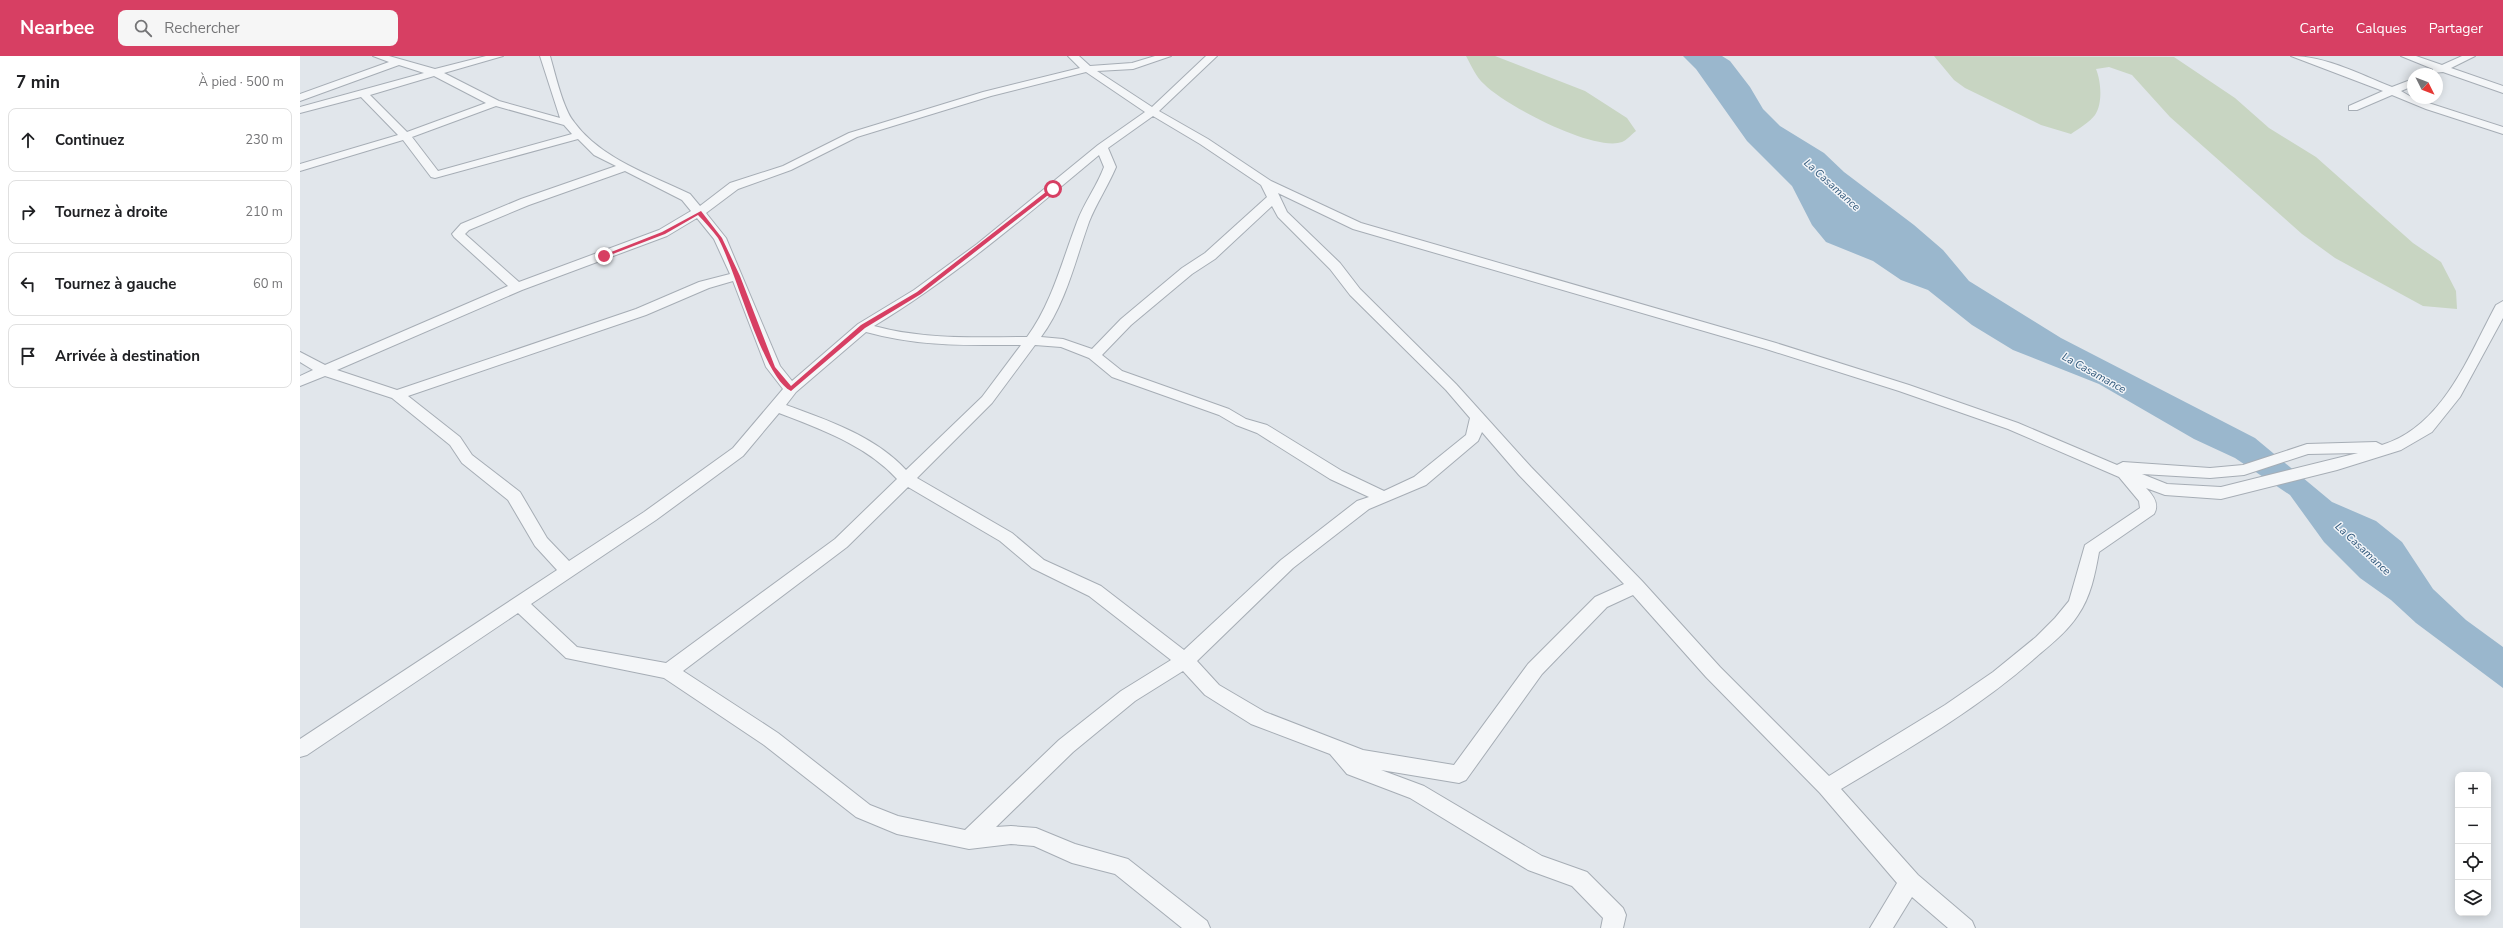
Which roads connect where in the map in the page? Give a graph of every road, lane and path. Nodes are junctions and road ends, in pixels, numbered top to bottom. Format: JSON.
{"nodes":[{"id":1,"x":378,"y":56,"type":"edge"},
{"id":2,"x":498,"y":56,"type":"edge"},
{"id":3,"x":545,"y":56,"type":"edge"},
{"id":4,"x":1073,"y":56,"type":"edge"},
{"id":5,"x":1166,"y":56,"type":"edge"},
{"id":6,"x":1212,"y":56,"type":"edge"},
{"id":7,"x":2296,"y":56,"type":"edge"},
{"id":8,"x":2406,"y":56,"type":"edge"},
{"id":9,"x":2470,"y":56,"type":"edge"},
{"id":10,"x":399,"y":62,"type":"junction"},
{"id":11,"x":2439,"y":68,"type":"edge"},
{"id":12,"x":1087,"y":69,"type":"junction"},
{"id":13,"x":2443,"y":69,"type":"edge"},
{"id":14,"x":2443,"y":69,"type":"edge"},
{"id":15,"x":433,"y":72,"type":"junction"},
{"id":16,"x":2407,"y":85,"type":"edge"},
{"id":17,"x":2394,"y":90,"type":"junction"},
{"id":18,"x":2503,"y":90,"type":"edge"},
{"id":19,"x":364,"y":94,"type":"junction"},
{"id":20,"x":300,"y":99,"type":"edge"},
{"id":21,"x":495,"y":103,"type":"junction"},
{"id":22,"x":311,"y":107,"type":"junction"},
{"id":23,"x":2353,"y":108,"type":"dead end"},
{"id":24,"x":300,"y":110,"type":"edge"},
{"id":25,"x":1152,"y":112,"type":"junction"},
{"id":26,"x":568,"y":123,"type":"junction"},
{"id":27,"x":2503,"y":131,"type":"edge"},
{"id":28,"x":580,"y":135,"type":"junction"},
{"id":29,"x":406,"y":136,"type":"junction"},
{"id":30,"x":1102,"y":147,"type":"junction"},
{"id":31,"x":300,"y":168,"type":"edge"},
{"id":32,"x":625,"y":168,"type":"junction"},
{"id":33,"x":1270,"y":189,"type":"junction"},
{"id":34,"x":699,"y":212,"type":"junction"},
{"id":35,"x":738,"y":276,"type":"junction"},
{"id":36,"x":517,"y":287,"type":"junction"},
{"id":37,"x":2503,"y":305,"type":"edge"},
{"id":38,"x":863,"y":327,"type":"junction"},
{"id":39,"x":1032,"y":341,"type":"junction"},
{"id":40,"x":1094,"y":355,"type":"junction"},
{"id":41,"x":300,"y":356,"type":"edge"},
{"id":42,"x":325,"y":371,"type":"junction"},
{"id":43,"x":300,"y":381,"type":"edge"},
{"id":44,"x":791,"y":389,"type":"junction"},
{"id":45,"x":397,"y":395,"type":"junction"},
{"id":46,"x":777,"y":407,"type":"junction"},
{"id":47,"x":1478,"y":418,"type":"junction"},
{"id":48,"x":2396,"y":446,"type":"junction"},
{"id":49,"x":2120,"y":470,"type":"junction"},
{"id":50,"x":906,"y":479,"type":"junction"},
{"id":51,"x":1384,"y":498,"type":"junction"},
{"id":52,"x":568,"y":570,"type":"junction"},
{"id":53,"x":1636,"y":586,"type":"junction"},
{"id":54,"x":518,"y":603,"type":"junction"},
{"id":55,"x":1185,"y":661,"type":"junction"},
{"id":56,"x":669,"y":671,"type":"junction"},
{"id":57,"x":1335,"y":748,"type":"junction"},
{"id":58,"x":300,"y":749,"type":"edge"},
{"id":59,"x":1827,"y":787,"type":"junction"},
{"id":60,"x":969,"y":840,"type":"junction"},
{"id":61,"x":1910,"y":882,"type":"junction"},
{"id":62,"x":1199,"y":928,"type":"edge"},
{"id":63,"x":1612,"y":928,"type":"edge"},
{"id":64,"x":1881,"y":928,"type":"edge"},
{"id":65,"x":1964,"y":928,"type":"edge"}],
"edges":[{"from":1,"to":10,"type":"street"},
{"from":2,"to":15,"type":"street"},
{"from":3,"to":26,"type":"street"},
{"from":4,"to":12,"type":"street"},
{"from":5,"to":12,"type":"street"},
{"from":6,"to":25,"type":"street"},
{"from":7,"to":17,"type":"street"},
{"from":8,"to":11,"type":"street"},
{"from":9,"to":13,"type":"street"},
{"from":10,"to":15,"type":"street"},
{"from":10,"to":20,"type":"street"},
{"from":12,"to":25,"type":"street"},
{"from":12,"to":34,"type":"street"},
{"from":14,"to":18,"type":"street"},
{"from":15,"to":19,"type":"street"},
{"from":15,"to":21,"type":"street"},
{"from":16,"to":17,"type":"street"},
{"from":17,"to":23,"type":"street"},
{"from":17,"to":27,"type":"street"},
{"from":19,"to":22,"type":"street"},
{"from":19,"to":29,"type":"street"},
{"from":20,"to":22,"type":"street"},
{"from":21,"to":26,"type":"street"},
{"from":21,"to":29,"type":"street"},
{"from":22,"to":24,"type":"street"},
{"from":25,"to":30,"type":"street"},
{"from":25,"to":33,"type":"street"},
{"from":26,"to":28,"type":"street"},
{"from":28,"to":29,"type":"street"},
{"from":28,"to":32,"type":"street"},
{"from":29,"to":31,"type":"street"},
{"from":30,"to":38,"type":"street"},
{"from":30,"to":39,"type":"street"},
{"from":32,"to":34,"type":"street"},
{"from":32,"to":36,"type":"street"},
{"from":33,"to":40,"type":"street"},
{"from":33,"to":47,"type":"street"},
{"from":33,"to":49,"type":"street"},
{"from":34,"to":35,"type":"street"},
{"from":34,"to":36,"type":"street"},
{"from":35,"to":44,"type":"street"},
{"from":35,"to":45,"type":"street"},
{"from":36,"to":42,"type":"street"},
{"from":37,"to":48,"type":"street"},
{"from":38,"to":39,"type":"street"},
{"from":38,"to":44,"type":"street"},
{"from":39,"to":40,"type":"street"},
{"from":39,"to":50,"type":"street"},
{"from":40,"to":51,"type":"street"},
{"from":41,"to":42,"type":"street"},
{"from":42,"to":43,"type":"street"},
{"from":42,"to":45,"type":"street"},
{"from":44,"to":46,"type":"street"},
{"from":45,"to":52,"type":"street"},
{"from":46,"to":50,"type":"street"},
{"from":46,"to":52,"type":"street"},
{"from":47,"to":51,"type":"street"},
{"from":47,"to":53,"type":"street"},
{"from":48,"to":49,"type":"street"},
{"from":48,"to":49,"type":"street"},
{"from":49,"to":59,"type":"street"},
{"from":50,"to":55,"type":"street"},
{"from":50,"to":56,"type":"street"},
{"from":51,"to":55,"type":"street"},
{"from":52,"to":54,"type":"street"},
{"from":53,"to":57,"type":"street"},
{"from":53,"to":59,"type":"street"},
{"from":54,"to":56,"type":"street"},
{"from":54,"to":58,"type":"street"},
{"from":55,"to":57,"type":"street"},
{"from":55,"to":60,"type":"street"},
{"from":56,"to":60,"type":"street"},
{"from":57,"to":63,"type":"street"},
{"from":59,"to":61,"type":"street"},
{"from":60,"to":62,"type":"street"},
{"from":61,"to":64,"type":"street"},
{"from":61,"to":65,"type":"street"}]}
